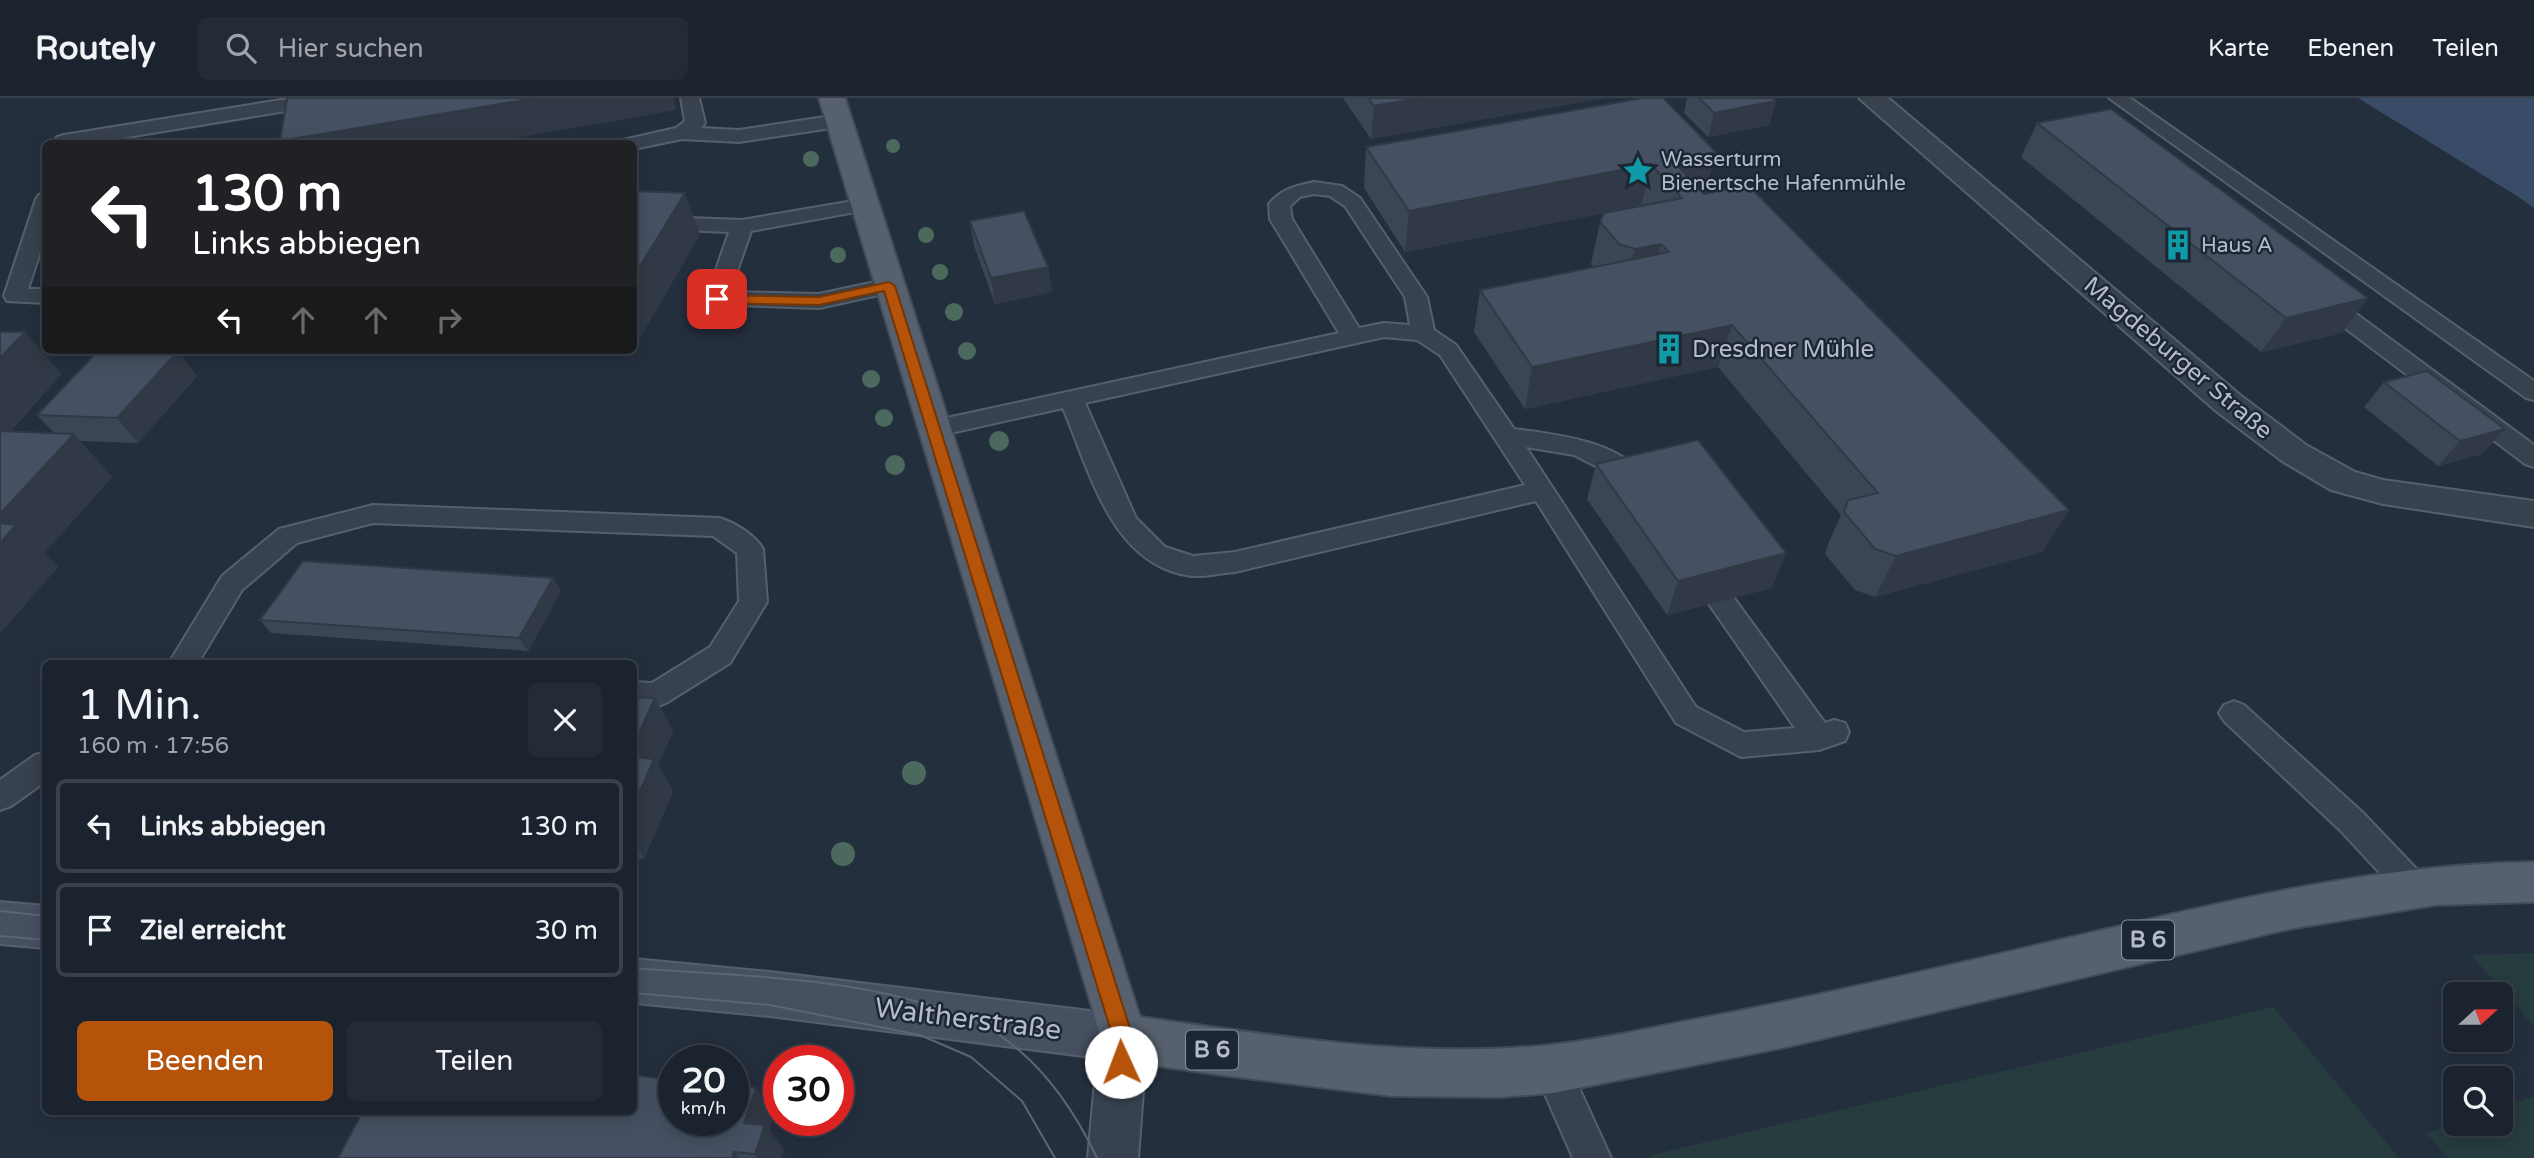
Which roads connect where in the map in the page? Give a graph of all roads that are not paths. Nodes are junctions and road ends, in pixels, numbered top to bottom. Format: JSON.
{"nodes":[{"id":1,"x":328,"y":98,"type":"edge"},
{"id":2,"x":690,"y":98,"type":"edge"},
{"id":3,"x":1872,"y":98,"type":"edge"},
{"id":4,"x":2118,"y":98,"type":"edge"},
{"id":5,"x":835,"y":110,"type":"edge"},
{"id":6,"x":199,"y":119,"type":"junction"},
{"id":7,"x":682,"y":133,"type":"junction"},
{"id":8,"x":70,"y":140,"type":"edge"},
{"id":9,"x":193,"y":140,"type":"edge"},
{"id":10,"x":637,"y":143,"type":"edge"},
{"id":11,"x":865,"y":205,"type":"junction"},
{"id":12,"x":42,"y":212,"type":"edge"},
{"id":13,"x":637,"y":222,"type":"edge"},
{"id":14,"x":742,"y":226,"type":"junction"},
{"id":15,"x":2301,"y":284,"type":"edge"},
{"id":16,"x":889,"y":286,"type":"junction"},
{"id":17,"x":42,"y":296,"type":"edge"},
{"id":18,"x":1423,"y":333,"type":"junction"},
{"id":19,"x":1353,"y":337,"type":"junction"},
{"id":20,"x":2534,"y":392,"type":"edge"},
{"id":21,"x":1071,"y":398,"type":"junction"},
{"id":22,"x":933,"y":429,"type":"junction"},
{"id":23,"x":1506,"y":436,"type":"junction"},
{"id":24,"x":2534,"y":458,"type":"edge"},
{"id":25,"x":1640,"y":486,"type":"edge"},
{"id":26,"x":1542,"y":490,"type":"junction"},
{"id":27,"x":2534,"y":514,"type":"edge"},
{"id":28,"x":1721,"y":601,"type":"edge"},
{"id":29,"x":185,"y":660,"type":"edge"},
{"id":30,"x":637,"y":694,"type":"edge"},
{"id":31,"x":2234,"y":713,"type":"dead end"},
{"id":32,"x":42,"y":767,"type":"edge"},
{"id":33,"x":0,"y":797,"type":"edge"},
{"id":34,"x":2534,"y":882,"type":"edge"},
{"id":35,"x":2413,"y":887,"type":"junction"},
{"id":36,"x":0,"y":923,"type":"edge"},
{"id":37,"x":42,"y":927,"type":"edge"},
{"id":38,"x":637,"y":981,"type":"edge"},
{"id":39,"x":1123,"y":1038,"type":"junction"},
{"id":40,"x":1552,"y":1069,"type":"junction"},
{"id":41,"x":1114,"y":1158,"type":"edge"},
{"id":42,"x":1592,"y":1158,"type":"edge"}],
"edges":[{"from":1,"to":6,"type":"lane"},
{"from":2,"to":7,"type":"lane"},
{"from":3,"to":27,"type":"street","name":"Magdeburger Straße"},
{"from":4,"to":20,"type":"lane"},
{"from":5,"to":7,"type":"lane"},
{"from":5,"to":11,"type":"main road"},
{"from":6,"to":8,"type":"lane"},
{"from":6,"to":9,"type":"lane"},
{"from":7,"to":10,"type":"lane"},
{"from":11,"to":14,"type":"lane"},
{"from":11,"to":16,"type":"main road"},
{"from":12,"to":17,"type":"lane"},
{"from":13,"to":14,"type":"lane"},
{"from":14,"to":16,"type":"lane"},
{"from":15,"to":24,"type":"lane"},
{"from":16,"to":22,"type":"main road"},
{"from":18,"to":19,"type":"lane"},
{"from":18,"to":19,"type":"lane"},
{"from":18,"to":23,"type":"lane"},
{"from":19,"to":21,"type":"lane"},
{"from":21,"to":22,"type":"lane"},
{"from":21,"to":26,"type":"lane"},
{"from":22,"to":39,"type":"main road"},
{"from":23,"to":25,"type":"lane"},
{"from":23,"to":26,"type":"lane"},
{"from":26,"to":28,"type":"lane"},
{"from":29,"to":30,"type":"lane"},
{"from":31,"to":35,"type":"lane"},
{"from":32,"to":33,"type":"lane"},
{"from":34,"to":35,"type":"main road","number":"B 6"},
{"from":35,"to":40,"type":"main road","number":"B 6"},
{"from":36,"to":37,"type":"main road"},
{"from":38,"to":39,"type":"main road","name":"Waltherstraße"},
{"from":39,"to":40,"type":"main road","name":"Waltherstraße","number":"B 6"},
{"from":39,"to":41,"type":"street"},
{"from":40,"to":42,"type":"lane"}]}
